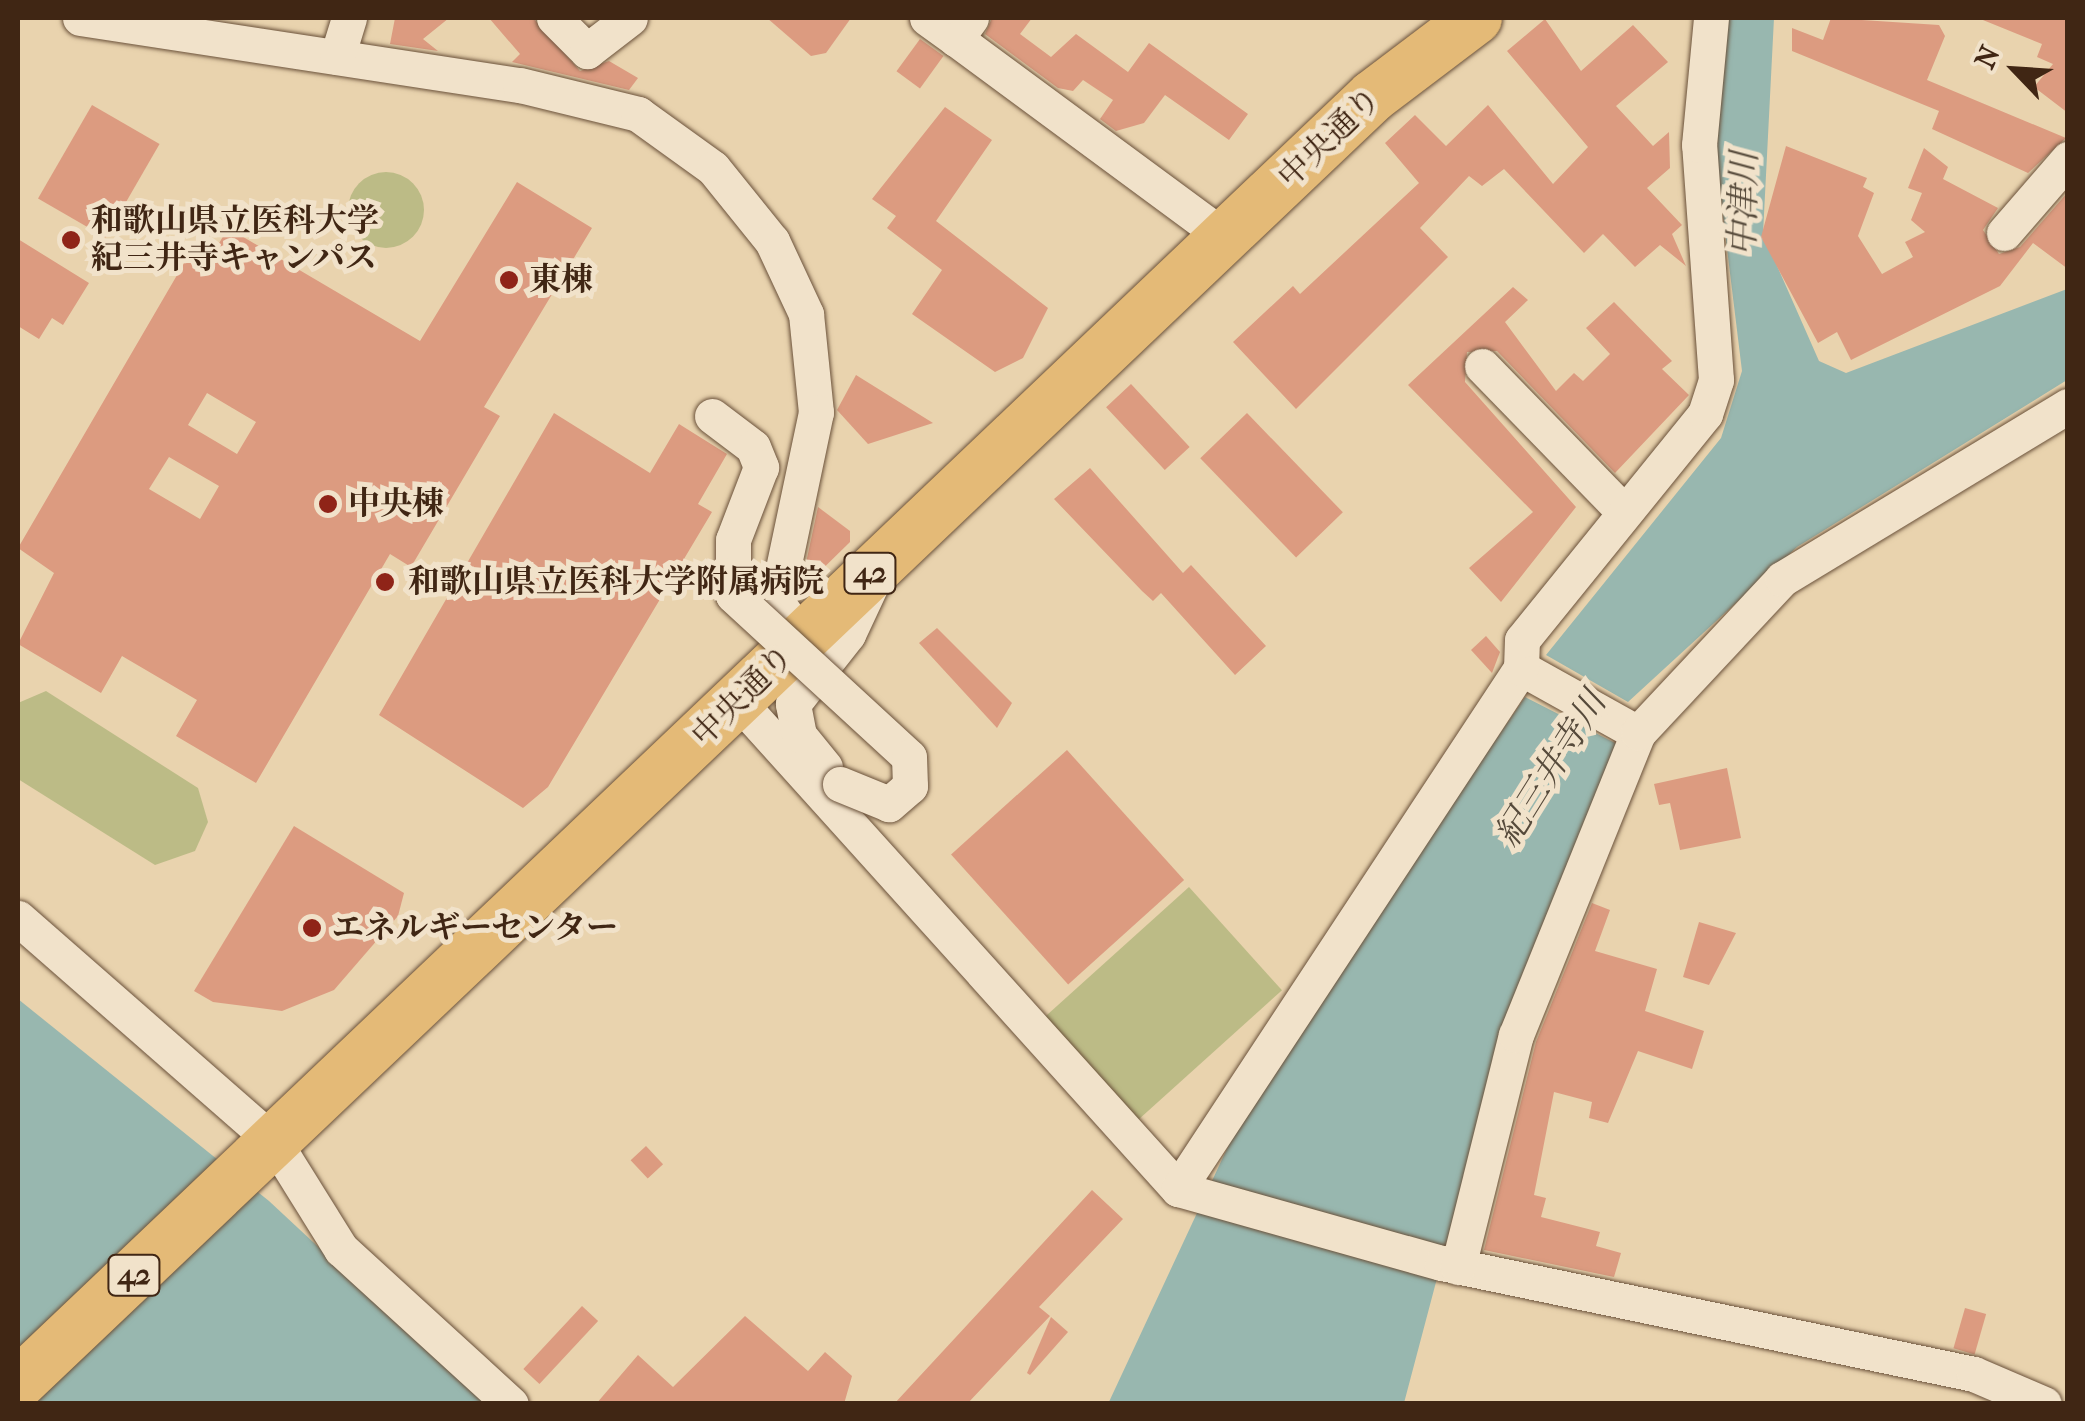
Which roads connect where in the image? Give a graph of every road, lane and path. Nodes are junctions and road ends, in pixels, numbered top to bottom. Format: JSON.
{"nodes":[{"id":1,"x":80,"y":18,"type":"edge"},
{"id":2,"x":349,"y":18,"type":"edge"},
{"id":3,"x":554,"y":18,"type":"edge"},
{"id":4,"x":630,"y":18,"type":"edge"},
{"id":5,"x":928,"y":18,"type":"edge"},
{"id":6,"x":1476,"y":18,"type":"edge"},
{"id":7,"x":1711,"y":18,"type":"edge"},
{"id":8,"x":964,"y":28,"type":"edge"},
{"id":9,"x":337,"y":57,"type":"junction"},
{"id":10,"x":2068,"y":158,"type":"edge"},
{"id":11,"x":2004,"y":233,"type":"dead end"},
{"id":12,"x":1226,"y":238,"type":"junction"},
{"id":13,"x":1482,"y":366,"type":"dead end"},
{"id":14,"x":2068,"y":406,"type":"edge"},
{"id":15,"x":712,"y":416,"type":"dead end"},
{"id":16,"x":1624,"y":512,"type":"junction"},
{"id":17,"x":878,"y":565,"type":"junction"},
{"id":18,"x":802,"y":637,"type":"junction"},
{"id":19,"x":1527,"y":671,"type":"junction"},
{"id":20,"x":738,"y":702,"type":"junction"},
{"id":21,"x":1632,"y":729,"type":"junction"},
{"id":22,"x":18,"y":918,"type":"edge"},
{"id":23,"x":263,"y":1154,"type":"junction"},
{"id":24,"x":1186,"y":1191,"type":"junction"},
{"id":25,"x":1450,"y":1265,"type":"junction"},
{"id":26,"x":18,"y":1384,"type":"edge"},
{"id":27,"x":511,"y":1404,"type":"edge"},
{"id":28,"x":2044,"y":1404,"type":"edge"}],
"edges":[{"from":1,"to":9,"type":"street"},
{"from":2,"to":9,"type":"street"},
{"from":3,"to":4,"type":"street"},
{"from":5,"to":8,"type":"street"},
{"from":6,"to":12,"type":"highway","name":"中央通り","number":"42"},
{"from":7,"to":16,"type":"street"},
{"from":8,"to":12,"type":"street"},
{"from":9,"to":18,"type":"street"},
{"from":10,"to":11,"type":"street"},
{"from":12,"to":17,"type":"highway","name":"中央通り","number":"42"},
{"from":13,"to":16,"type":"street"},
{"from":14,"to":21,"type":"street"},
{"from":15,"to":17,"type":"street","bridge":true},
{"from":16,"to":19,"type":"street"},
{"from":17,"to":18,"type":"highway","name":"中央通り","number":"42"},
{"from":18,"to":20,"type":"highway","name":"中央通り","number":"42"},
{"from":19,"to":21,"type":"street"},
{"from":19,"to":24,"type":"street"},
{"from":20,"to":23,"type":"highway","name":"中央通り","number":"42"},
{"from":20,"to":24,"type":"street"},
{"from":21,"to":25,"type":"street"},
{"from":22,"to":23,"type":"street"},
{"from":23,"to":26,"type":"highway","name":"中央通り","number":"42"},
{"from":23,"to":27,"type":"street"},
{"from":24,"to":25,"type":"street"},
{"from":25,"to":28,"type":"street"}]}
